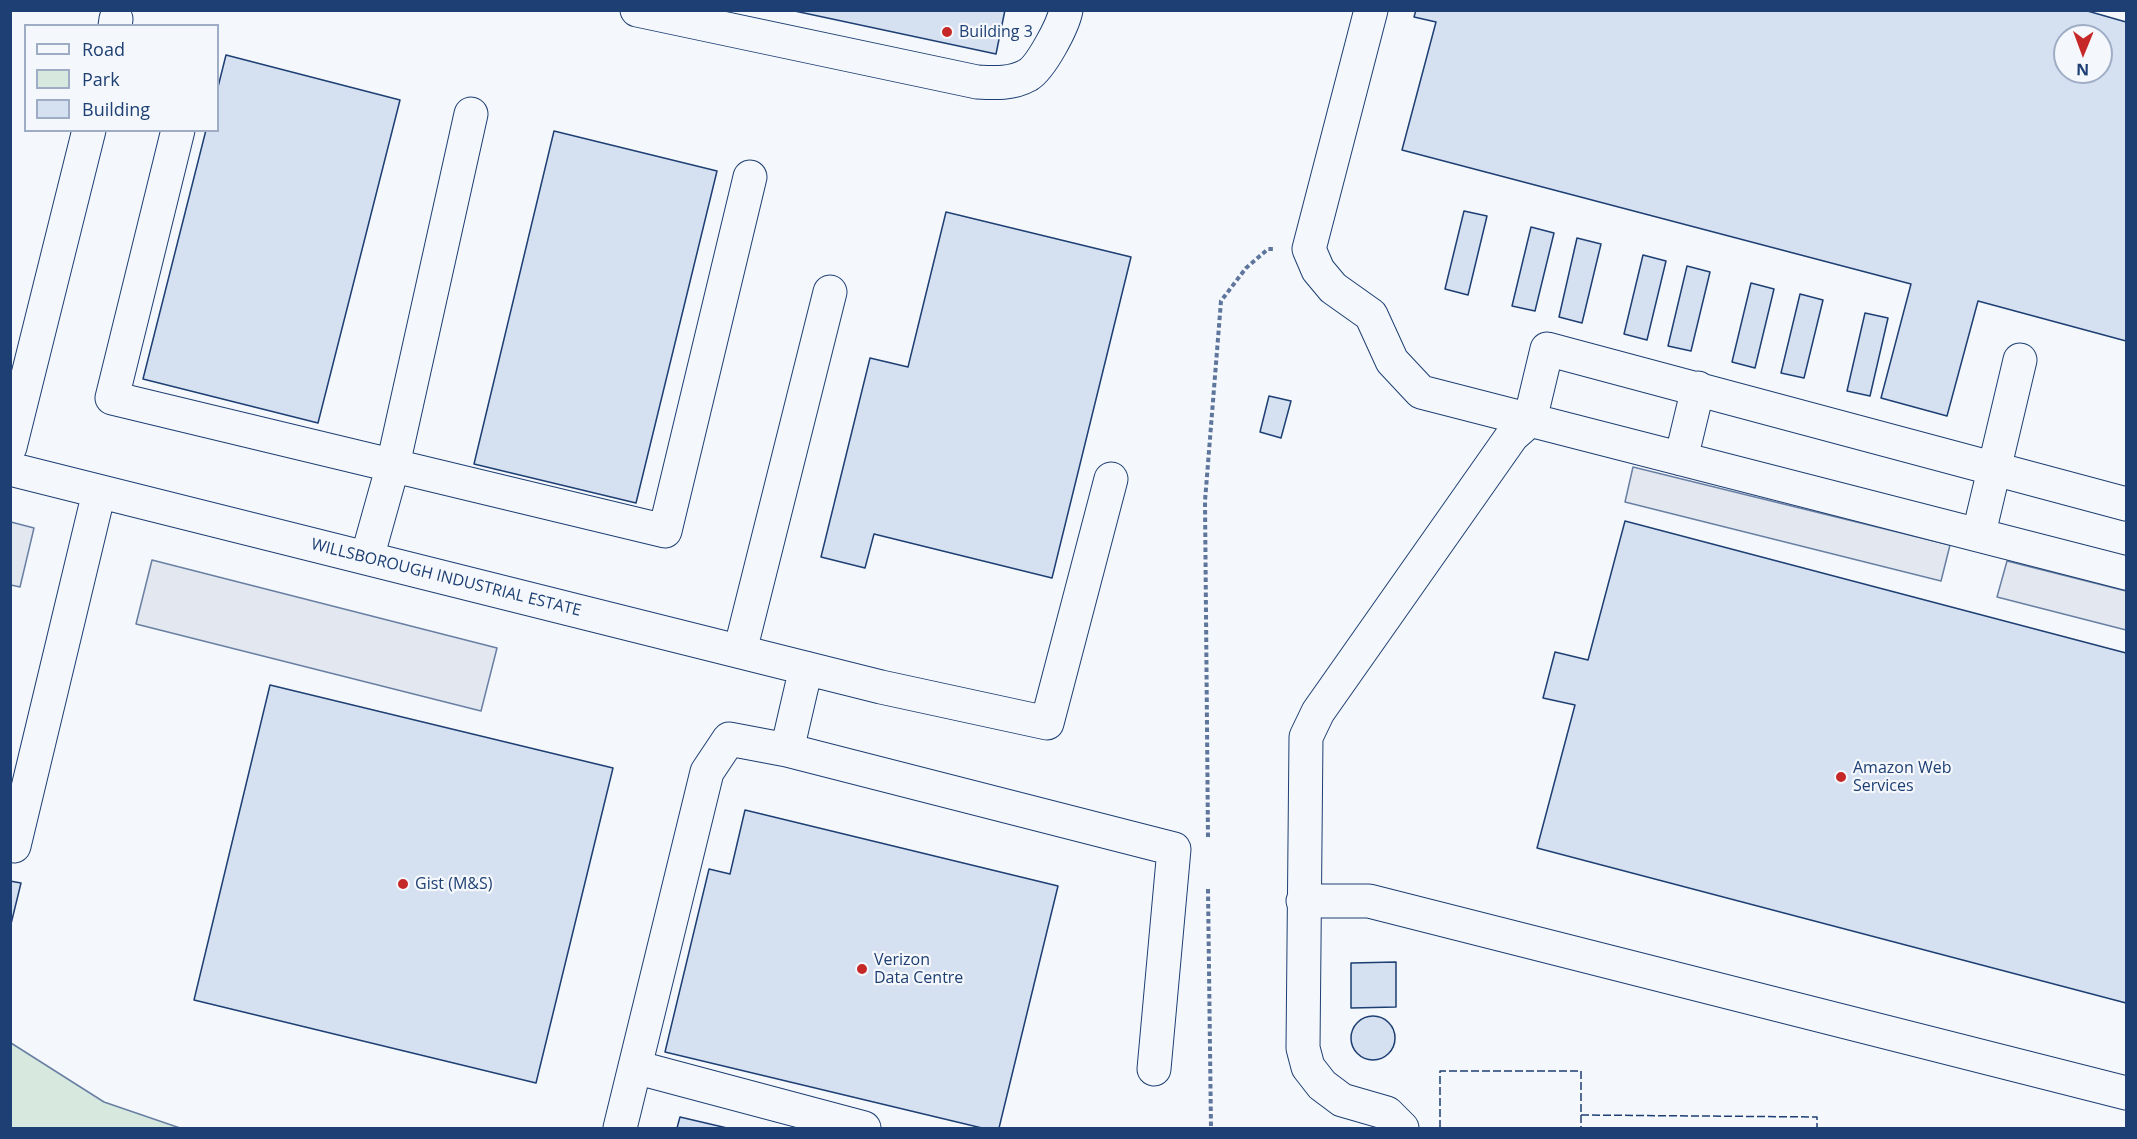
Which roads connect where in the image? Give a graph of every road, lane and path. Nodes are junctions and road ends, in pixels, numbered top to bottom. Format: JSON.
{"nodes":[{"id":1,"x":637,"y":10,"type":"edge"},
{"id":2,"x":1066,"y":10,"type":"edge"},
{"id":3,"x":1371,"y":10,"type":"edge"},
{"id":4,"x":471,"y":114,"type":"dead end"},
{"id":5,"x":89,"y":132,"type":"edge"},
{"id":6,"x":178,"y":132,"type":"edge"},
{"id":7,"x":750,"y":177,"type":"dead end"},
{"id":8,"x":1309,"y":249,"type":"junction"},
{"id":9,"x":830,"y":292,"type":"dead end"},
{"id":10,"x":2020,"y":360,"type":"dead end"},
{"id":11,"x":1698,"y":388,"type":"junction"},
{"id":12,"x":1530,"y":420,"type":"junction"},
{"id":13,"x":10,"y":447,"type":"edge"},
{"id":14,"x":1681,"y":459,"type":"junction"},
{"id":15,"x":393,"y":465,"type":"junction"},
{"id":16,"x":1993,"y":468,"type":"junction"},
{"id":17,"x":10,"y":469,"type":"edge"},
{"id":18,"x":1111,"y":479,"type":"dead end"},
{"id":19,"x":99,"y":492,"type":"junction"},
{"id":20,"x":2127,"y":504,"type":"edge"},
{"id":21,"x":1978,"y":534,"type":"junction"},
{"id":22,"x":367,"y":558,"type":"junction"},
{"id":23,"x":2127,"y":573,"type":"edge"},
{"id":24,"x":740,"y":651,"type":"junction"},
{"id":25,"x":806,"y":668,"type":"junction"},
{"id":26,"x":787,"y":750,"type":"junction"},
{"id":27,"x":1208,"y":844,"type":"dead end"},
{"id":28,"x":14,"y":846,"type":"dead end"},
{"id":29,"x":1208,"y":880,"type":"dead end"},
{"id":30,"x":1303,"y":901,"type":"junction"},
{"id":31,"x":635,"y":1067,"type":"junction"},
{"id":32,"x":1154,"y":1069,"type":"dead end"},
{"id":33,"x":2127,"y":1094,"type":"edge"},
{"id":34,"x":620,"y":1128,"type":"edge"},
{"id":35,"x":864,"y":1128,"type":"edge"},
{"id":36,"x":1210,"y":1128,"type":"edge"},
{"id":37,"x":1402,"y":1128,"type":"edge"}],
"edges":[{"from":1,"to":2,"type":"street"},
{"from":3,"to":8,"type":"street"},
{"from":4,"to":15,"type":"street"},
{"from":5,"to":13,"type":"street"},
{"from":6,"to":15,"type":"street"},
{"from":7,"to":15,"type":"street"},
{"from":8,"to":12,"type":"street"},
{"from":8,"to":27,"type":"path"},
{"from":9,"to":24,"type":"street"},
{"from":10,"to":16,"type":"street"},
{"from":11,"to":12,"type":"street"},
{"from":11,"to":14,"type":"street"},
{"from":11,"to":16,"type":"street"},
{"from":12,"to":14,"type":"street"},
{"from":12,"to":30,"type":"street"},
{"from":14,"to":21,"type":"street"},
{"from":15,"to":22,"type":"street"},
{"from":16,"to":20,"type":"street"},
{"from":16,"to":21,"type":"street"},
{"from":17,"to":19,"type":"street","name":"WILLSBOROUGH INDUSTRIAL ESTATE"},
{"from":18,"to":25,"type":"street","name":"WILLSBOROUGH INDUSTRIAL ESTATE"},
{"from":19,"to":22,"type":"street","name":"WILLSBOROUGH INDUSTRIAL ESTATE"},
{"from":19,"to":28,"type":"street"},
{"from":21,"to":23,"type":"street"},
{"from":22,"to":24,"type":"street","name":"WILLSBOROUGH INDUSTRIAL ESTATE"},
{"from":24,"to":25,"type":"street","name":"WILLSBOROUGH INDUSTRIAL ESTATE"},
{"from":25,"to":26,"type":"street"},
{"from":26,"to":31,"type":"street"},
{"from":26,"to":32,"type":"street"},
{"from":29,"to":36,"type":"path"},
{"from":30,"to":33,"type":"street"},
{"from":30,"to":37,"type":"street"},
{"from":31,"to":34,"type":"street"},
{"from":31,"to":35,"type":"street"}]}
